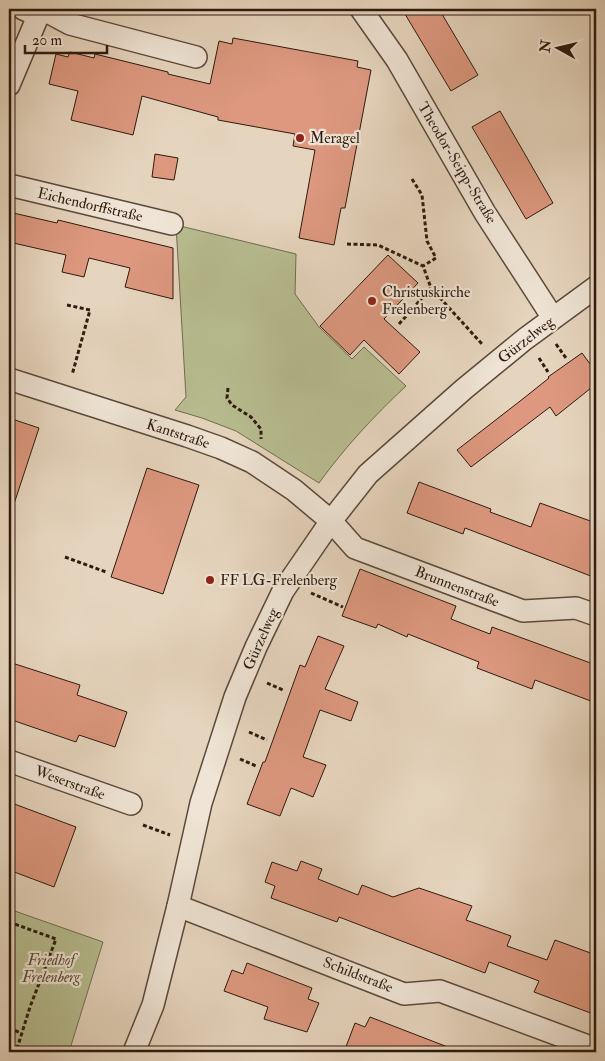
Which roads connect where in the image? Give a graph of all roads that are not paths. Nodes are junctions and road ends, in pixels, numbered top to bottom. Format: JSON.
{"nodes":[{"id":1,"x":360,"y":9,"type":"edge"},
{"id":2,"x":36,"y":11,"type":"edge"},
{"id":3,"x":196,"y":57,"type":"dead end"},
{"id":4,"x":9,"y":85,"type":"edge"},
{"id":5,"x":9,"y":185,"type":"edge"},
{"id":6,"x":172,"y":224,"type":"dead end"},
{"id":7,"x":596,"y":287,"type":"edge"},
{"id":8,"x":554,"y":318,"type":"junction"},
{"id":9,"x":9,"y":378,"type":"edge"},
{"id":10,"x":331,"y":521,"type":"junction"},
{"id":11,"x":596,"y":615,"type":"edge"},
{"id":12,"x":9,"y":761,"type":"edge"},
{"id":13,"x":131,"y":804,"type":"road end"},
{"id":14,"x":178,"y":906,"type":"junction"},
{"id":15,"x":596,"y":1048,"type":"edge"},
{"id":16,"x":134,"y":1052,"type":"edge"}],
"edges":[{"from":1,"to":8,"type":"street","name":"Theodor-Seipp-Straße"},
{"from":2,"to":3,"type":"street"},
{"from":2,"to":4,"type":"street"},
{"from":5,"to":6,"type":"street","name":"Eichendorffstraße"},
{"from":7,"to":8,"type":"street","name":"Gürzelweg"},
{"from":8,"to":10,"type":"street","name":"Gürzelweg"},
{"from":9,"to":10,"type":"street","name":"Kantstraße"},
{"from":10,"to":11,"type":"street","name":"Brunnenstraße"},
{"from":10,"to":14,"type":"street","name":"Gürzelweg"},
{"from":12,"to":13,"type":"street","name":"Weserstraße"},
{"from":14,"to":15,"type":"street","name":"Schildstraße"},
{"from":14,"to":16,"type":"street","name":"Gürzelweg"}]}
